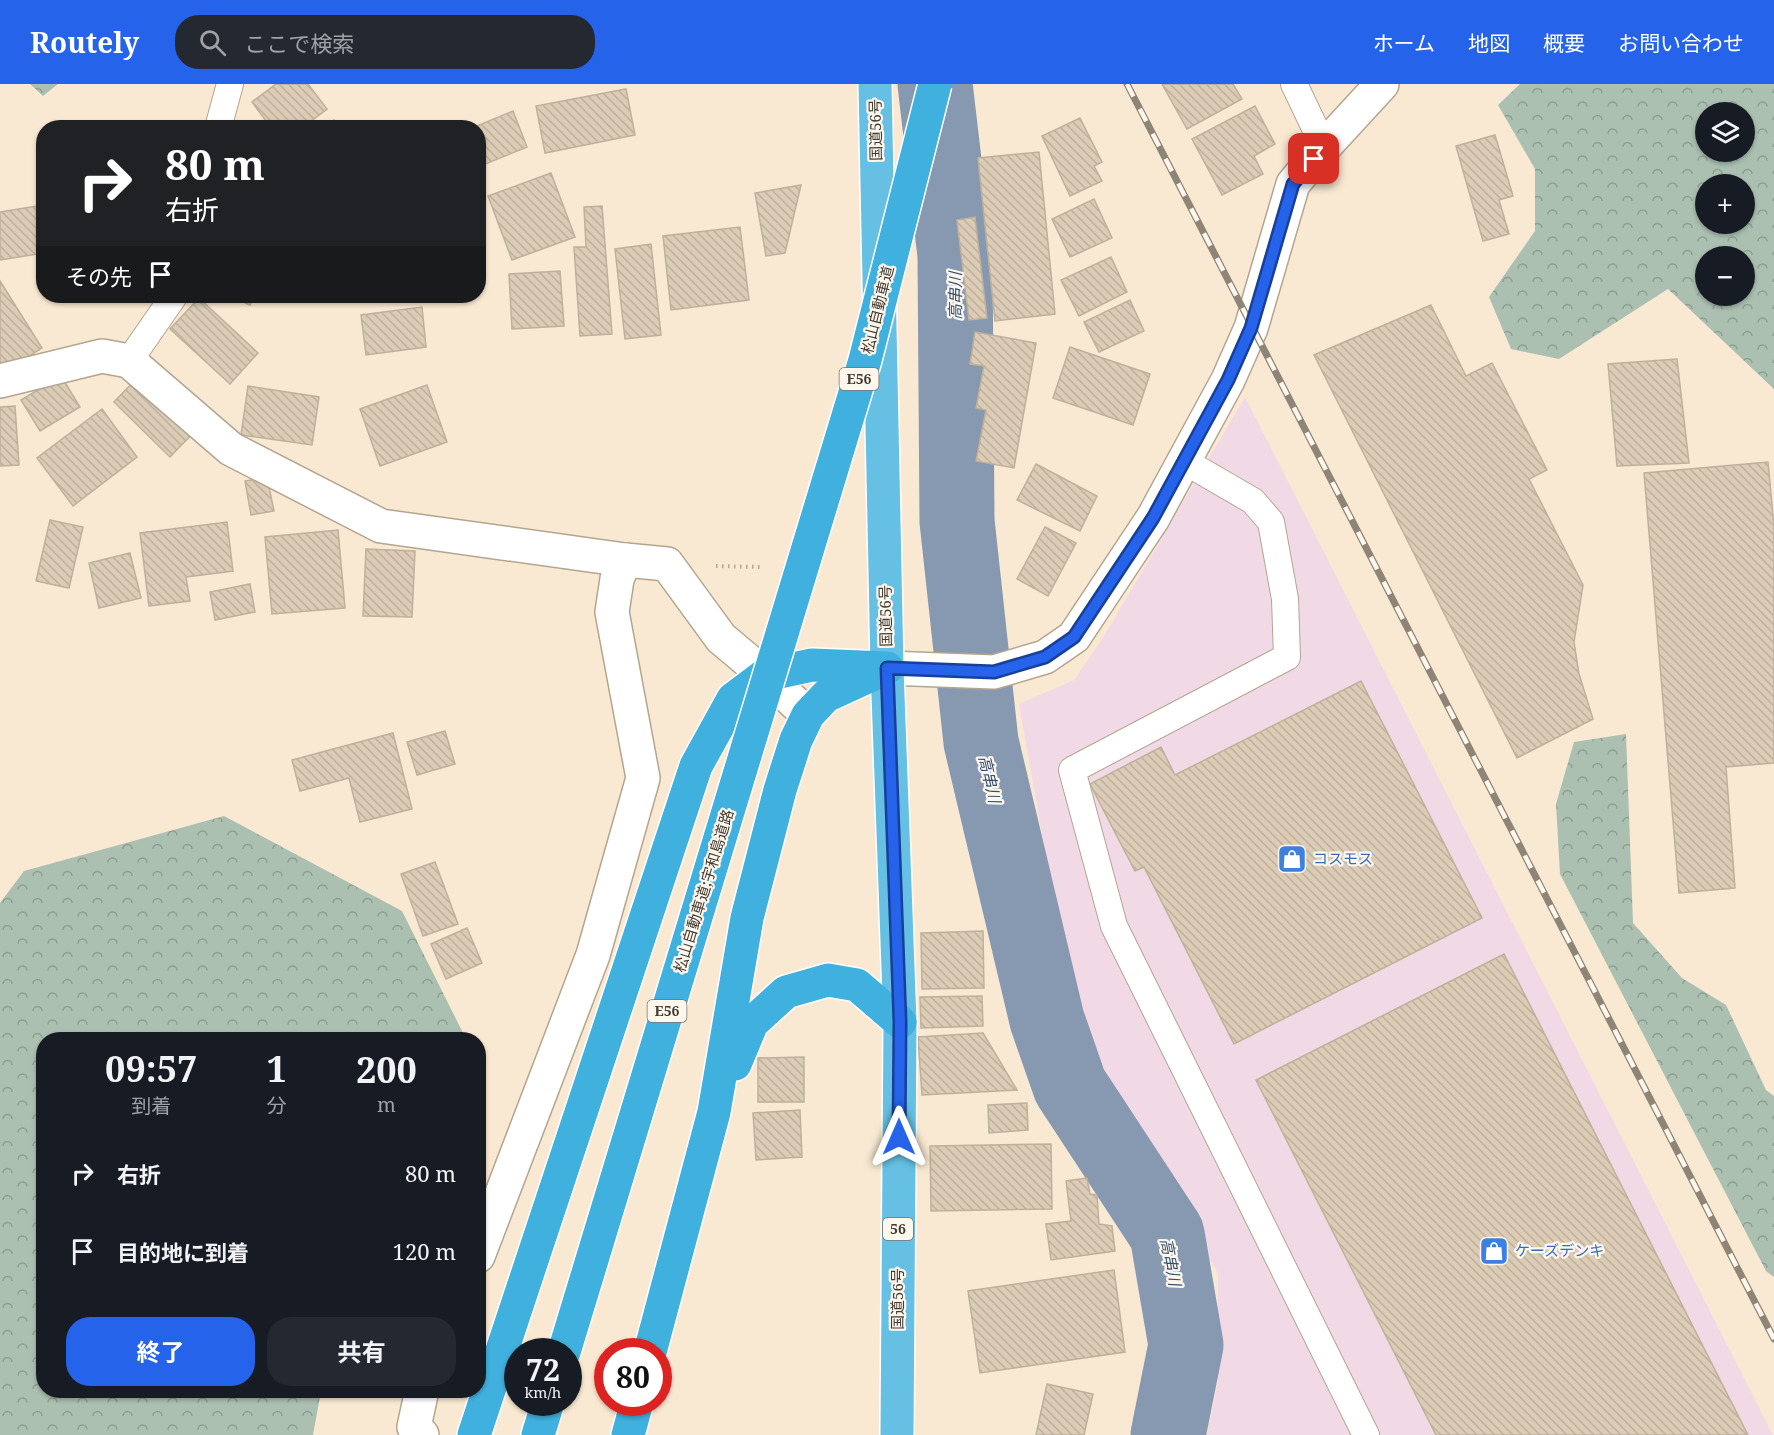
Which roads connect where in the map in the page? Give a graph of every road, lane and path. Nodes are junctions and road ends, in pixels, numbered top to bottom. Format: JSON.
{"nodes":[{"id":1,"x":230,"y":84,"type":"edge"},
{"id":2,"x":875,"y":84,"type":"edge"},
{"id":3,"x":935,"y":84,"type":"edge"},
{"id":4,"x":1294,"y":84,"type":"edge"},
{"id":5,"x":1382,"y":84,"type":"edge"},
{"id":6,"x":220,"y":120,"type":"edge"},
{"id":7,"x":1324,"y":147,"type":"junction"},
{"id":8,"x":169,"y":303,"type":"edge"},
{"id":9,"x":129,"y":361,"type":"junction"},
{"id":10,"x":0,"y":381,"type":"edge"},
{"id":11,"x":1184,"y":461,"type":"junction"},
{"id":12,"x":625,"y":560,"type":"junction"},
{"id":13,"x":887,"y":668,"type":"junction"},
{"id":14,"x":768,"y":673,"type":"junction"},
{"id":15,"x":808,"y":715,"type":"junction"},
{"id":16,"x":900,"y":1022,"type":"junction"},
{"id":17,"x":714,"y":1112,"type":"junction"},
{"id":18,"x":486,"y":1235,"type":"edge"},
{"id":19,"x":568,"y":1338,"type":"edge"},
{"id":20,"x":654,"y":1338,"type":"edge"},
{"id":21,"x":421,"y":1398,"type":"edge"},
{"id":22,"x":544,"y":1416,"type":"edge"},
{"id":23,"x":633,"y":1416,"type":"edge"},
{"id":24,"x":416,"y":1432,"type":"edge"},
{"id":25,"x":474,"y":1435,"type":"edge"},
{"id":26,"x":538,"y":1435,"type":"edge"},
{"id":27,"x":628,"y":1435,"type":"edge"},
{"id":28,"x":897,"y":1435,"type":"edge"},
{"id":29,"x":1366,"y":1435,"type":"edge"}],
"edges":[{"from":1,"to":6,"type":"lane"},
{"from":2,"to":13,"type":"highway","name":"国道56号","number":"56"},
{"from":3,"to":14,"type":"highway","name":"松山自動車道","number":"E56","bridge":true},
{"from":4,"to":7,"type":"lane"},
{"from":5,"to":7,"type":"street"},
{"from":7,"to":11,"type":"street"},
{"from":8,"to":9,"type":"lane"},
{"from":9,"to":10,"type":"street"},
{"from":9,"to":12,"type":"street"},
{"from":11,"to":13,"type":"street"},
{"from":11,"to":29,"type":"lane"},
{"from":12,"to":14,"type":"street"},
{"from":12,"to":18,"type":"street"},
{"from":13,"to":14,"type":"highway"},
{"from":13,"to":15,"type":"highway"},
{"from":13,"to":16,"type":"highway","name":"国道56号","number":"56"},
{"from":14,"to":15,"type":"street"},
{"from":14,"to":19,"type":"highway","name":"松山自動車道;宇和島道路","number":"E56","bridge":true},
{"from":14,"to":25,"type":"highway"},
{"from":15,"to":17,"type":"highway"},
{"from":16,"to":17,"type":"highway"},
{"from":16,"to":28,"type":"highway","name":"国道56号","number":"56"},
{"from":17,"to":20,"type":"highway"},
{"from":21,"to":24,"type":"street"},
{"from":22,"to":26,"type":"highway"},
{"from":23,"to":27,"type":"highway"}]}
